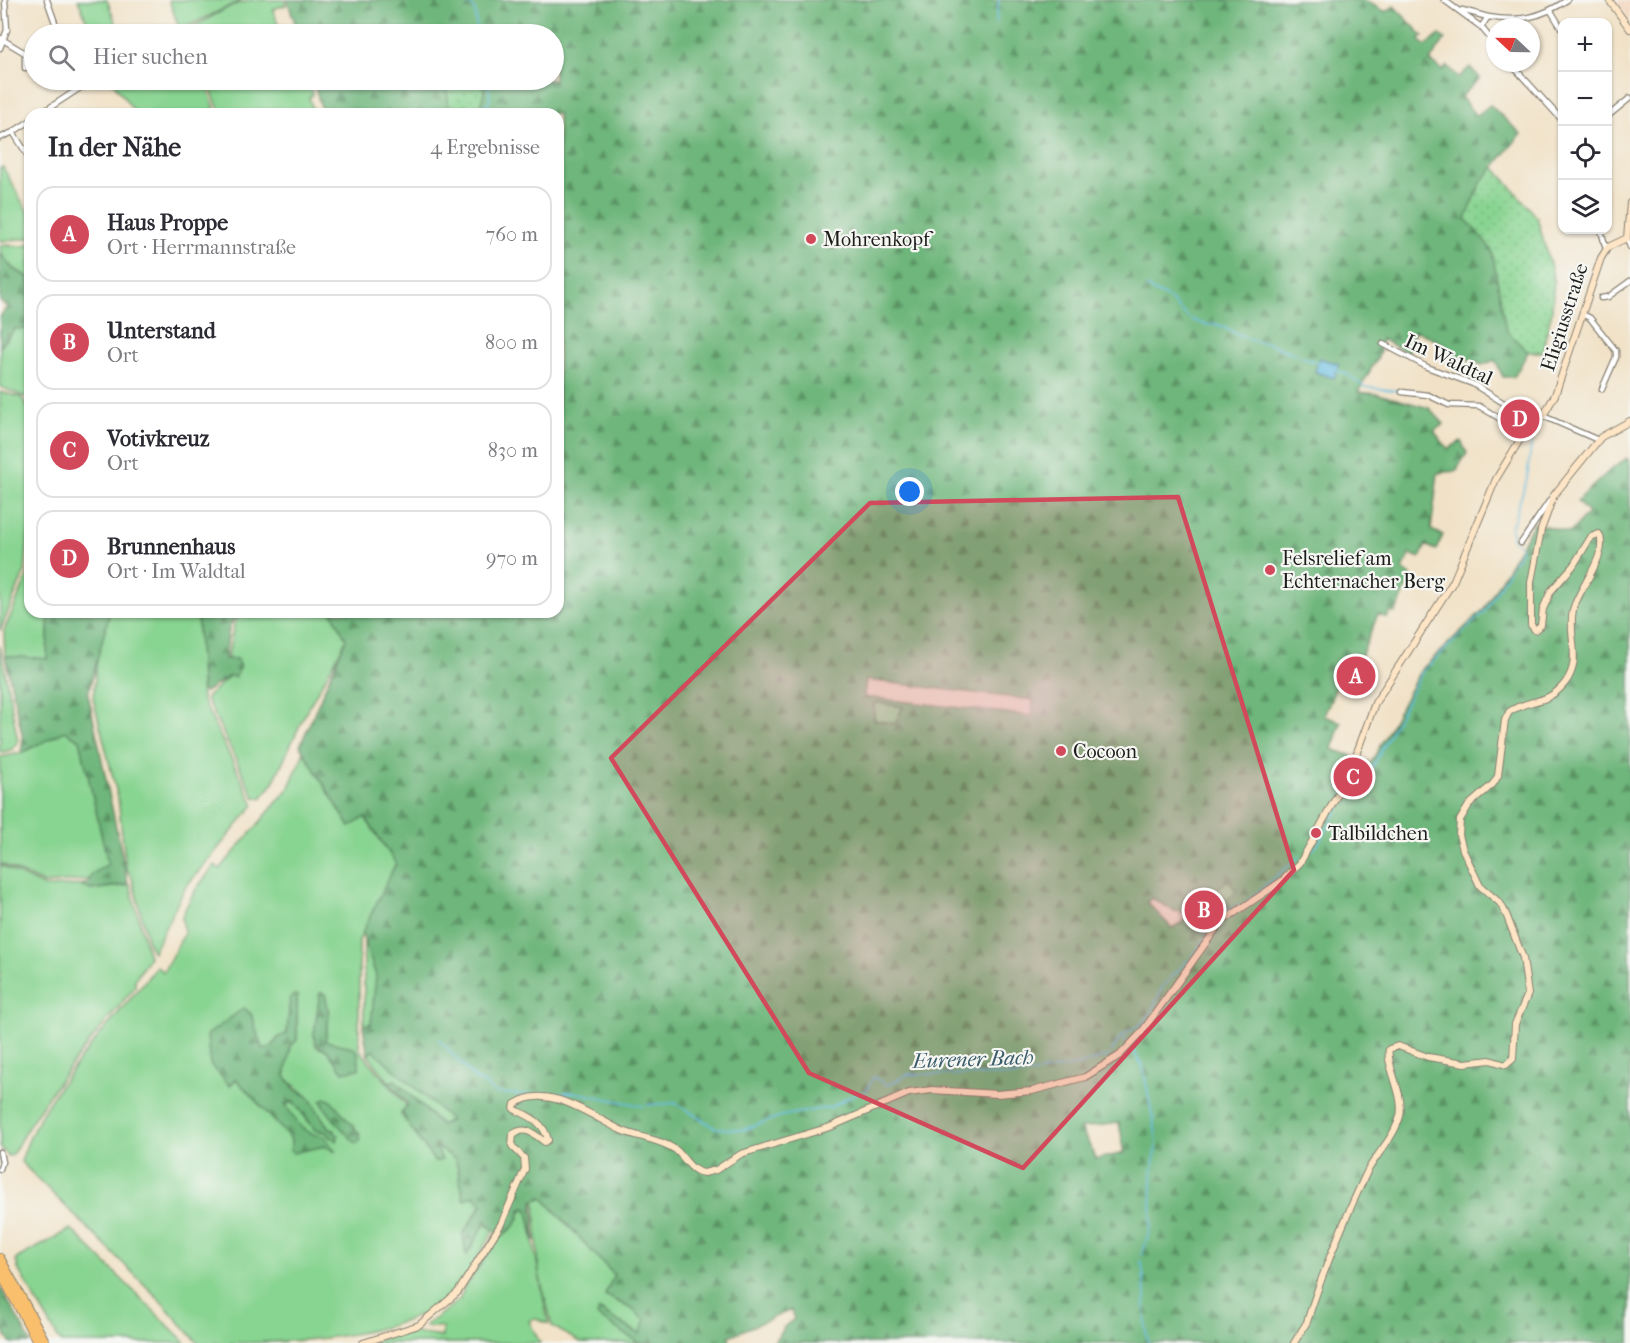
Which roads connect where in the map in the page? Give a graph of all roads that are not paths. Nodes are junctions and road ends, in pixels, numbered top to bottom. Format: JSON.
{"nodes":[{"id":1,"x":5,"y":0,"type":"edge"},
{"id":2,"x":46,"y":0,"type":"edge"},
{"id":3,"x":1444,"y":0,"type":"edge"},
{"id":4,"x":1567,"y":0,"type":"edge"},
{"id":5,"x":1609,"y":0,"type":"edge"},
{"id":6,"x":1451,"y":2,"type":"edge"},
{"id":7,"x":1461,"y":10,"type":"junction"},
{"id":8,"x":1551,"y":11,"type":"junction"},
{"id":9,"x":1488,"y":17,"type":"junction"},
{"id":10,"x":1558,"y":21,"type":"edge"},
{"id":11,"x":55,"y":24,"type":"edge"},
{"id":12,"x":1481,"y":27,"type":"junction"},
{"id":13,"x":1630,"y":29,"type":"edge"},
{"id":14,"x":1486,"y":33,"type":"edge"},
{"id":15,"x":2,"y":40,"type":"edge"},
{"id":16,"x":0,"y":48,"type":"edge"},
{"id":17,"x":24,"y":52,"type":"edge"},
{"id":18,"x":1518,"y":72,"type":"edge"},
{"id":19,"x":73,"y":90,"type":"edge"},
{"id":20,"x":1630,"y":100,"type":"edge"},
{"id":21,"x":48,"y":108,"type":"edge"},
{"id":22,"x":1612,"y":113,"type":"edge"},
{"id":23,"x":1558,"y":115,"type":"edge"},
{"id":24,"x":24,"y":125,"type":"edge"},
{"id":25,"x":13,"y":132,"type":"junction"},
{"id":26,"x":0,"y":138,"type":"edge"},
{"id":27,"x":24,"y":149,"type":"edge"},
{"id":28,"x":1630,"y":203,"type":"edge"},
{"id":29,"x":1602,"y":234,"type":"edge"},
{"id":30,"x":1627,"y":237,"type":"junction"},
{"id":31,"x":1630,"y":248,"type":"edge"},
{"id":32,"x":1606,"y":249,"type":"junction"},
{"id":33,"x":1630,"y":281,"type":"edge"},
{"id":34,"x":1601,"y":298,"type":"dead end"},
{"id":35,"x":1584,"y":315,"type":"junction"},
{"id":36,"x":1383,"y":344,"type":"dead end"},
{"id":37,"x":1602,"y":389,"type":"dead end"},
{"id":38,"x":1402,"y":392,"type":"dead end"},
{"id":39,"x":1543,"y":416,"type":"junction"},
{"id":40,"x":1533,"y":421,"type":"junction"},
{"id":41,"x":1630,"y":421,"type":"edge"},
{"id":42,"x":1524,"y":433,"type":"junction"},
{"id":43,"x":1598,"y":440,"type":"junction"},
{"id":44,"x":1554,"y":495,"type":"junction"},
{"id":45,"x":1521,"y":543,"type":"dead end"},
{"id":46,"x":0,"y":1152,"type":"edge"},
{"id":47,"x":0,"y":1169,"type":"edge"},
{"id":48,"x":0,"y":1258,"type":"edge"},
{"id":49,"x":0,"y":1272,"type":"edge"},
{"id":50,"x":38,"y":1343,"type":"edge"},
{"id":51,"x":46,"y":1343,"type":"edge"},
{"id":52,"x":363,"y":1343,"type":"edge"},
{"id":53,"x":1294,"y":1343,"type":"edge"}],
"edges":[{"from":1,"to":15,"type":"street"},
{"from":2,"to":11,"type":"street"},
{"from":3,"to":6,"type":"street"},
{"from":4,"to":8,"type":"street"},
{"from":5,"to":13,"type":"street"},
{"from":6,"to":7,"type":"street"},
{"from":7,"to":9,"type":"street"},
{"from":7,"to":12,"type":"street"},
{"from":8,"to":9,"type":"street"},
{"from":8,"to":10,"type":"street"},
{"from":9,"to":12,"type":"street"},
{"from":12,"to":14,"type":"street"},
{"from":15,"to":16,"type":"street"},
{"from":15,"to":17,"type":"street"},
{"from":18,"to":23,"type":"street"},
{"from":19,"to":21,"type":"street"},
{"from":20,"to":22,"type":"street"},
{"from":24,"to":25,"type":"street"},
{"from":25,"to":26,"type":"street"},
{"from":25,"to":27,"type":"street"},
{"from":28,"to":30,"type":"street"},
{"from":29,"to":32,"type":"street"},
{"from":30,"to":31,"type":"street"},
{"from":30,"to":32,"type":"street","name":"Eligiusstraße"},
{"from":32,"to":35,"type":"street","name":"Eligiusstraße"},
{"from":33,"to":34,"type":"street"},
{"from":35,"to":37,"type":"street"},
{"from":35,"to":39,"type":"street","name":"Eligiusstraße"},
{"from":36,"to":40,"type":"street","name":"Im Waldtal"},
{"from":38,"to":42,"type":"street"},
{"from":39,"to":40,"type":"street"},
{"from":39,"to":43,"type":"street"},
{"from":40,"to":42,"type":"street"},
{"from":41,"to":43,"type":"street"},
{"from":42,"to":52,"type":"street"},
{"from":43,"to":44,"type":"street"},
{"from":44,"to":45,"type":"street"},
{"from":44,"to":53,"type":"street"},
{"from":46,"to":47,"type":"street"},
{"from":48,"to":51,"type":"highway"},
{"from":49,"to":50,"type":"highway"}]}
